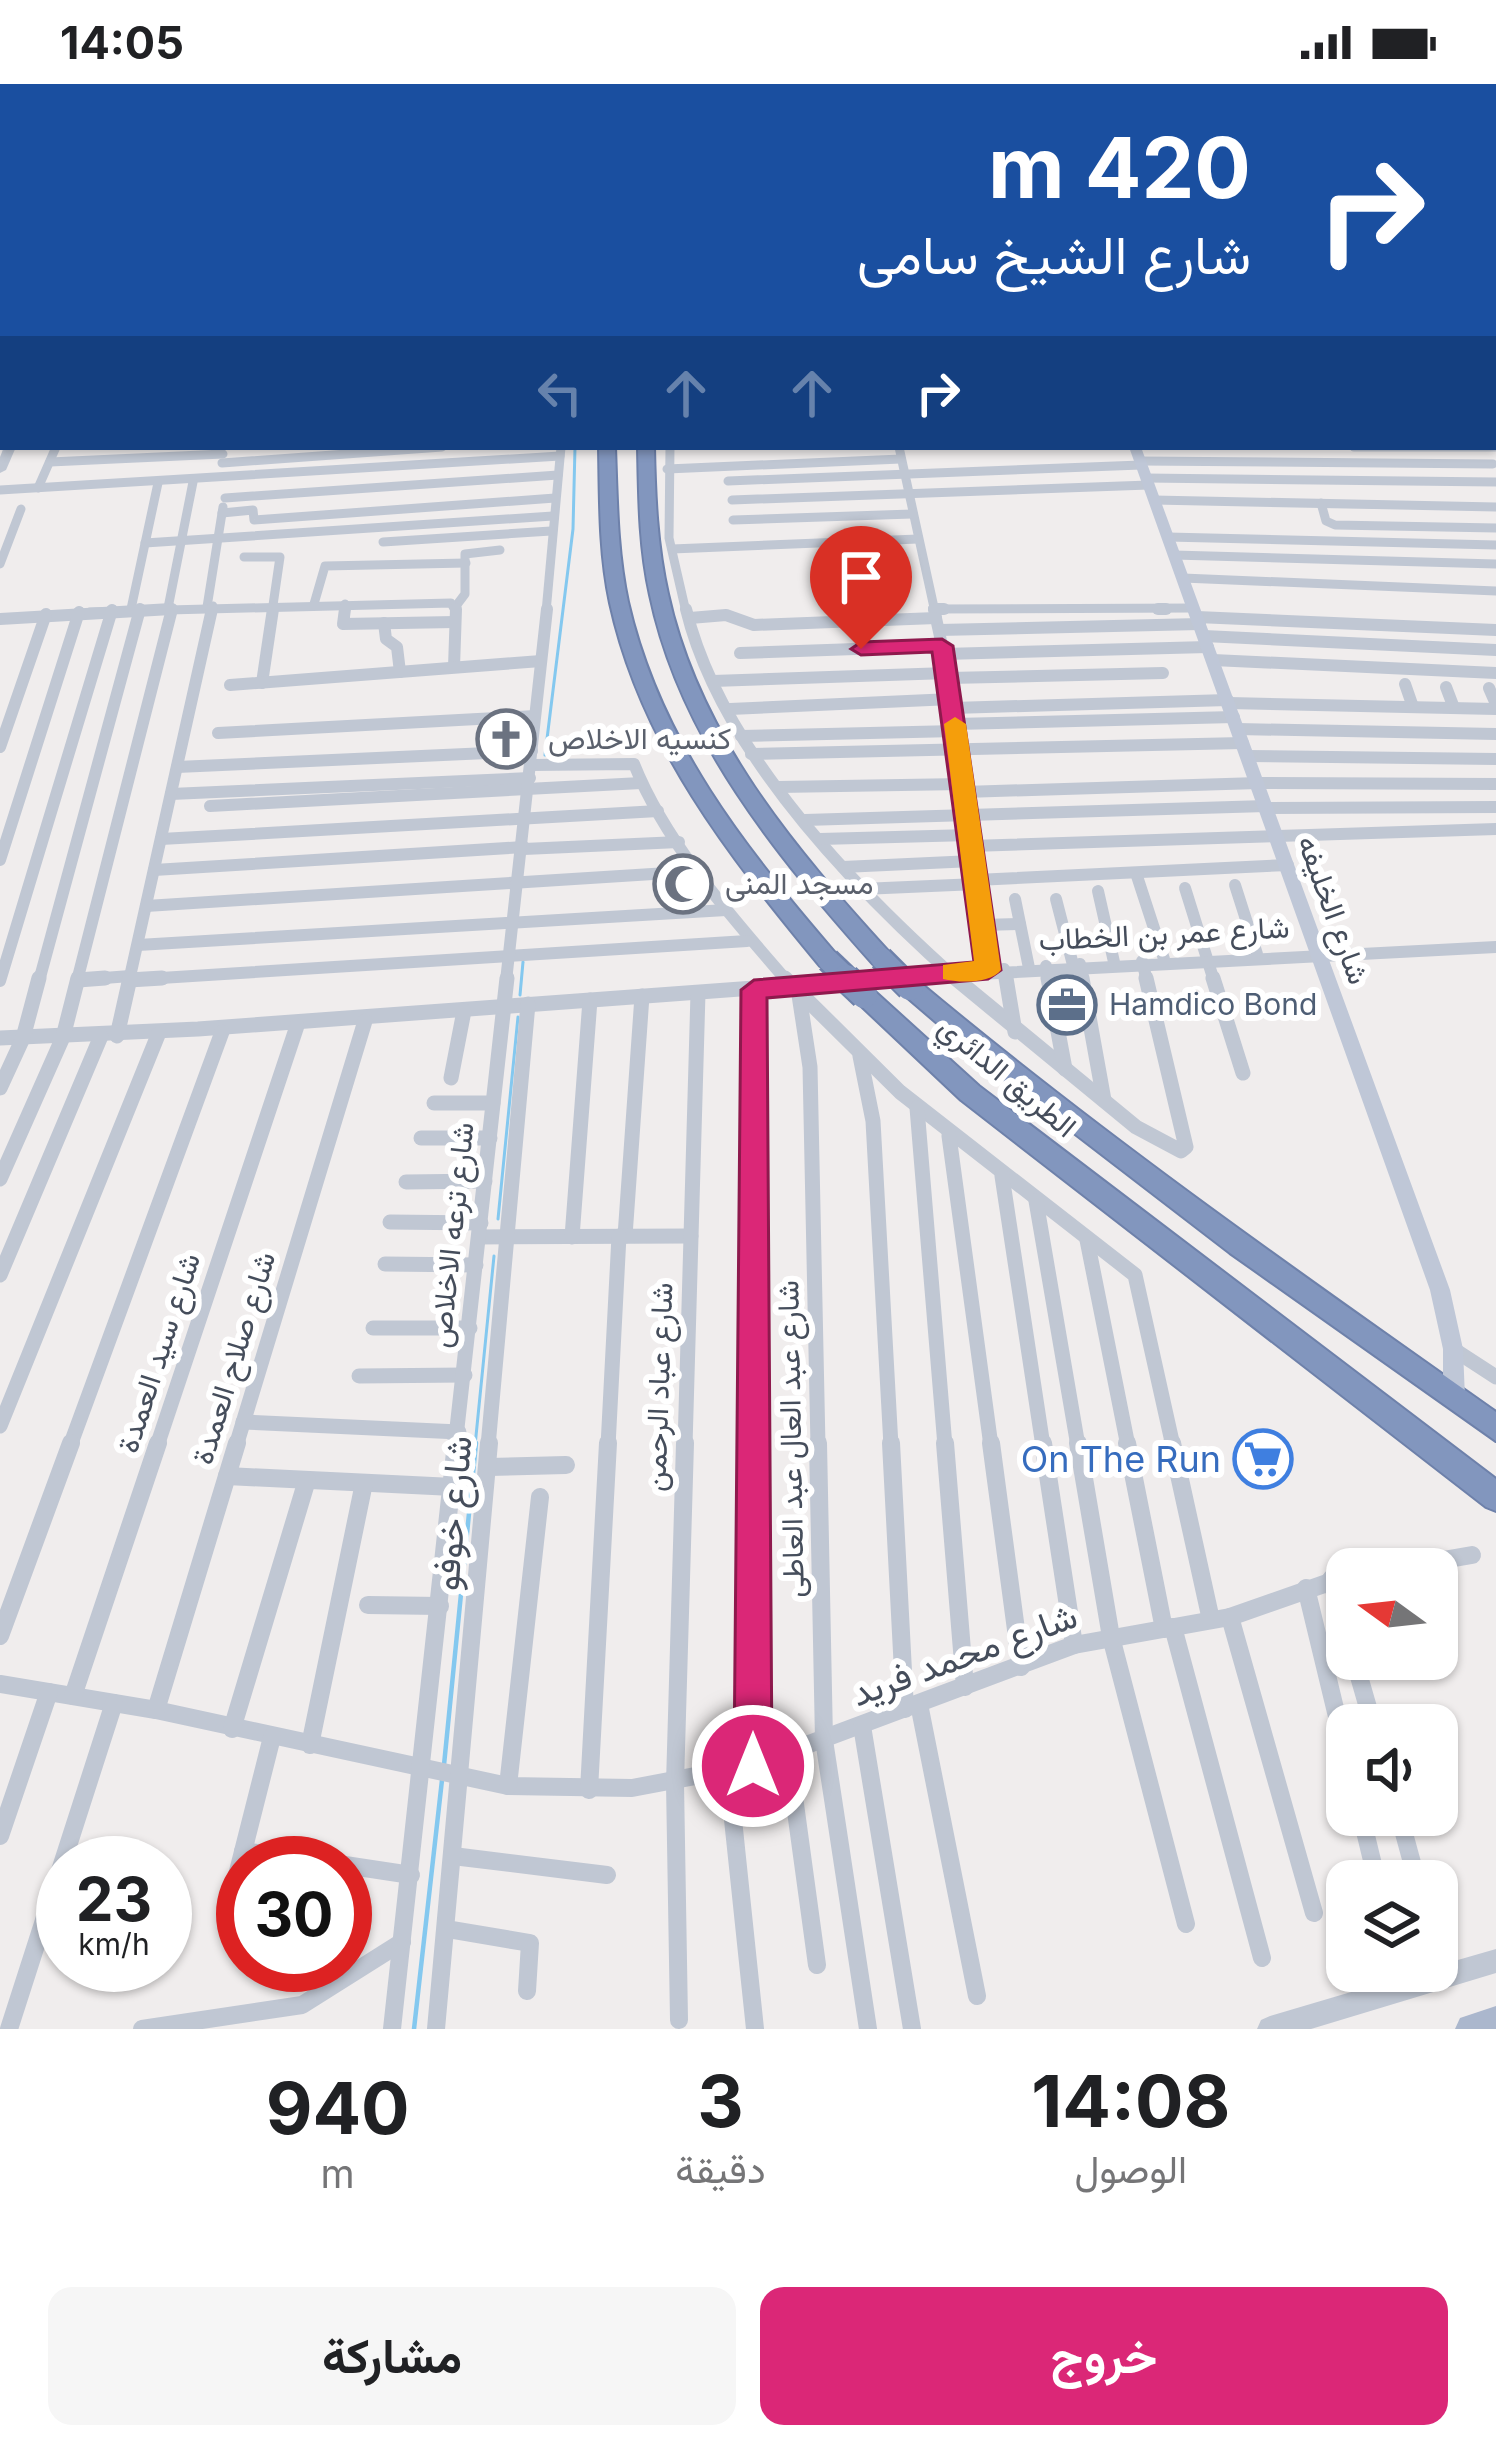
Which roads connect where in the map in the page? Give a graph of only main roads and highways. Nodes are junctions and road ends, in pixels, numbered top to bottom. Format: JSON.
{"nodes":[{"id":1,"x":607,"y":450,"type":"edge"},
{"id":2,"x":646,"y":450,"type":"edge"},
{"id":3,"x":1144,"y":473,"type":"edge"},
{"id":4,"x":1454,"y":1398,"type":"junction"},
{"id":5,"x":1496,"y":1428,"type":"edge"},
{"id":6,"x":1496,"y":1497,"type":"edge"},
{"id":7,"x":1496,"y":2022,"type":"edge"},
{"id":8,"x":1471,"y":2029,"type":"edge"}],
"edges":[{"from":1,"to":6,"type":"highway","name":"الطريق الدائري","bridge":true},
{"from":2,"to":4,"type":"highway","name":"الطريق الدائري","bridge":true},
{"from":3,"to":4,"type":"main road","name":"شارع الخليفه"},
{"from":4,"to":5,"type":"highway","name":"الطريق الدائري"},
{"from":7,"to":8,"type":"main road"}]}
